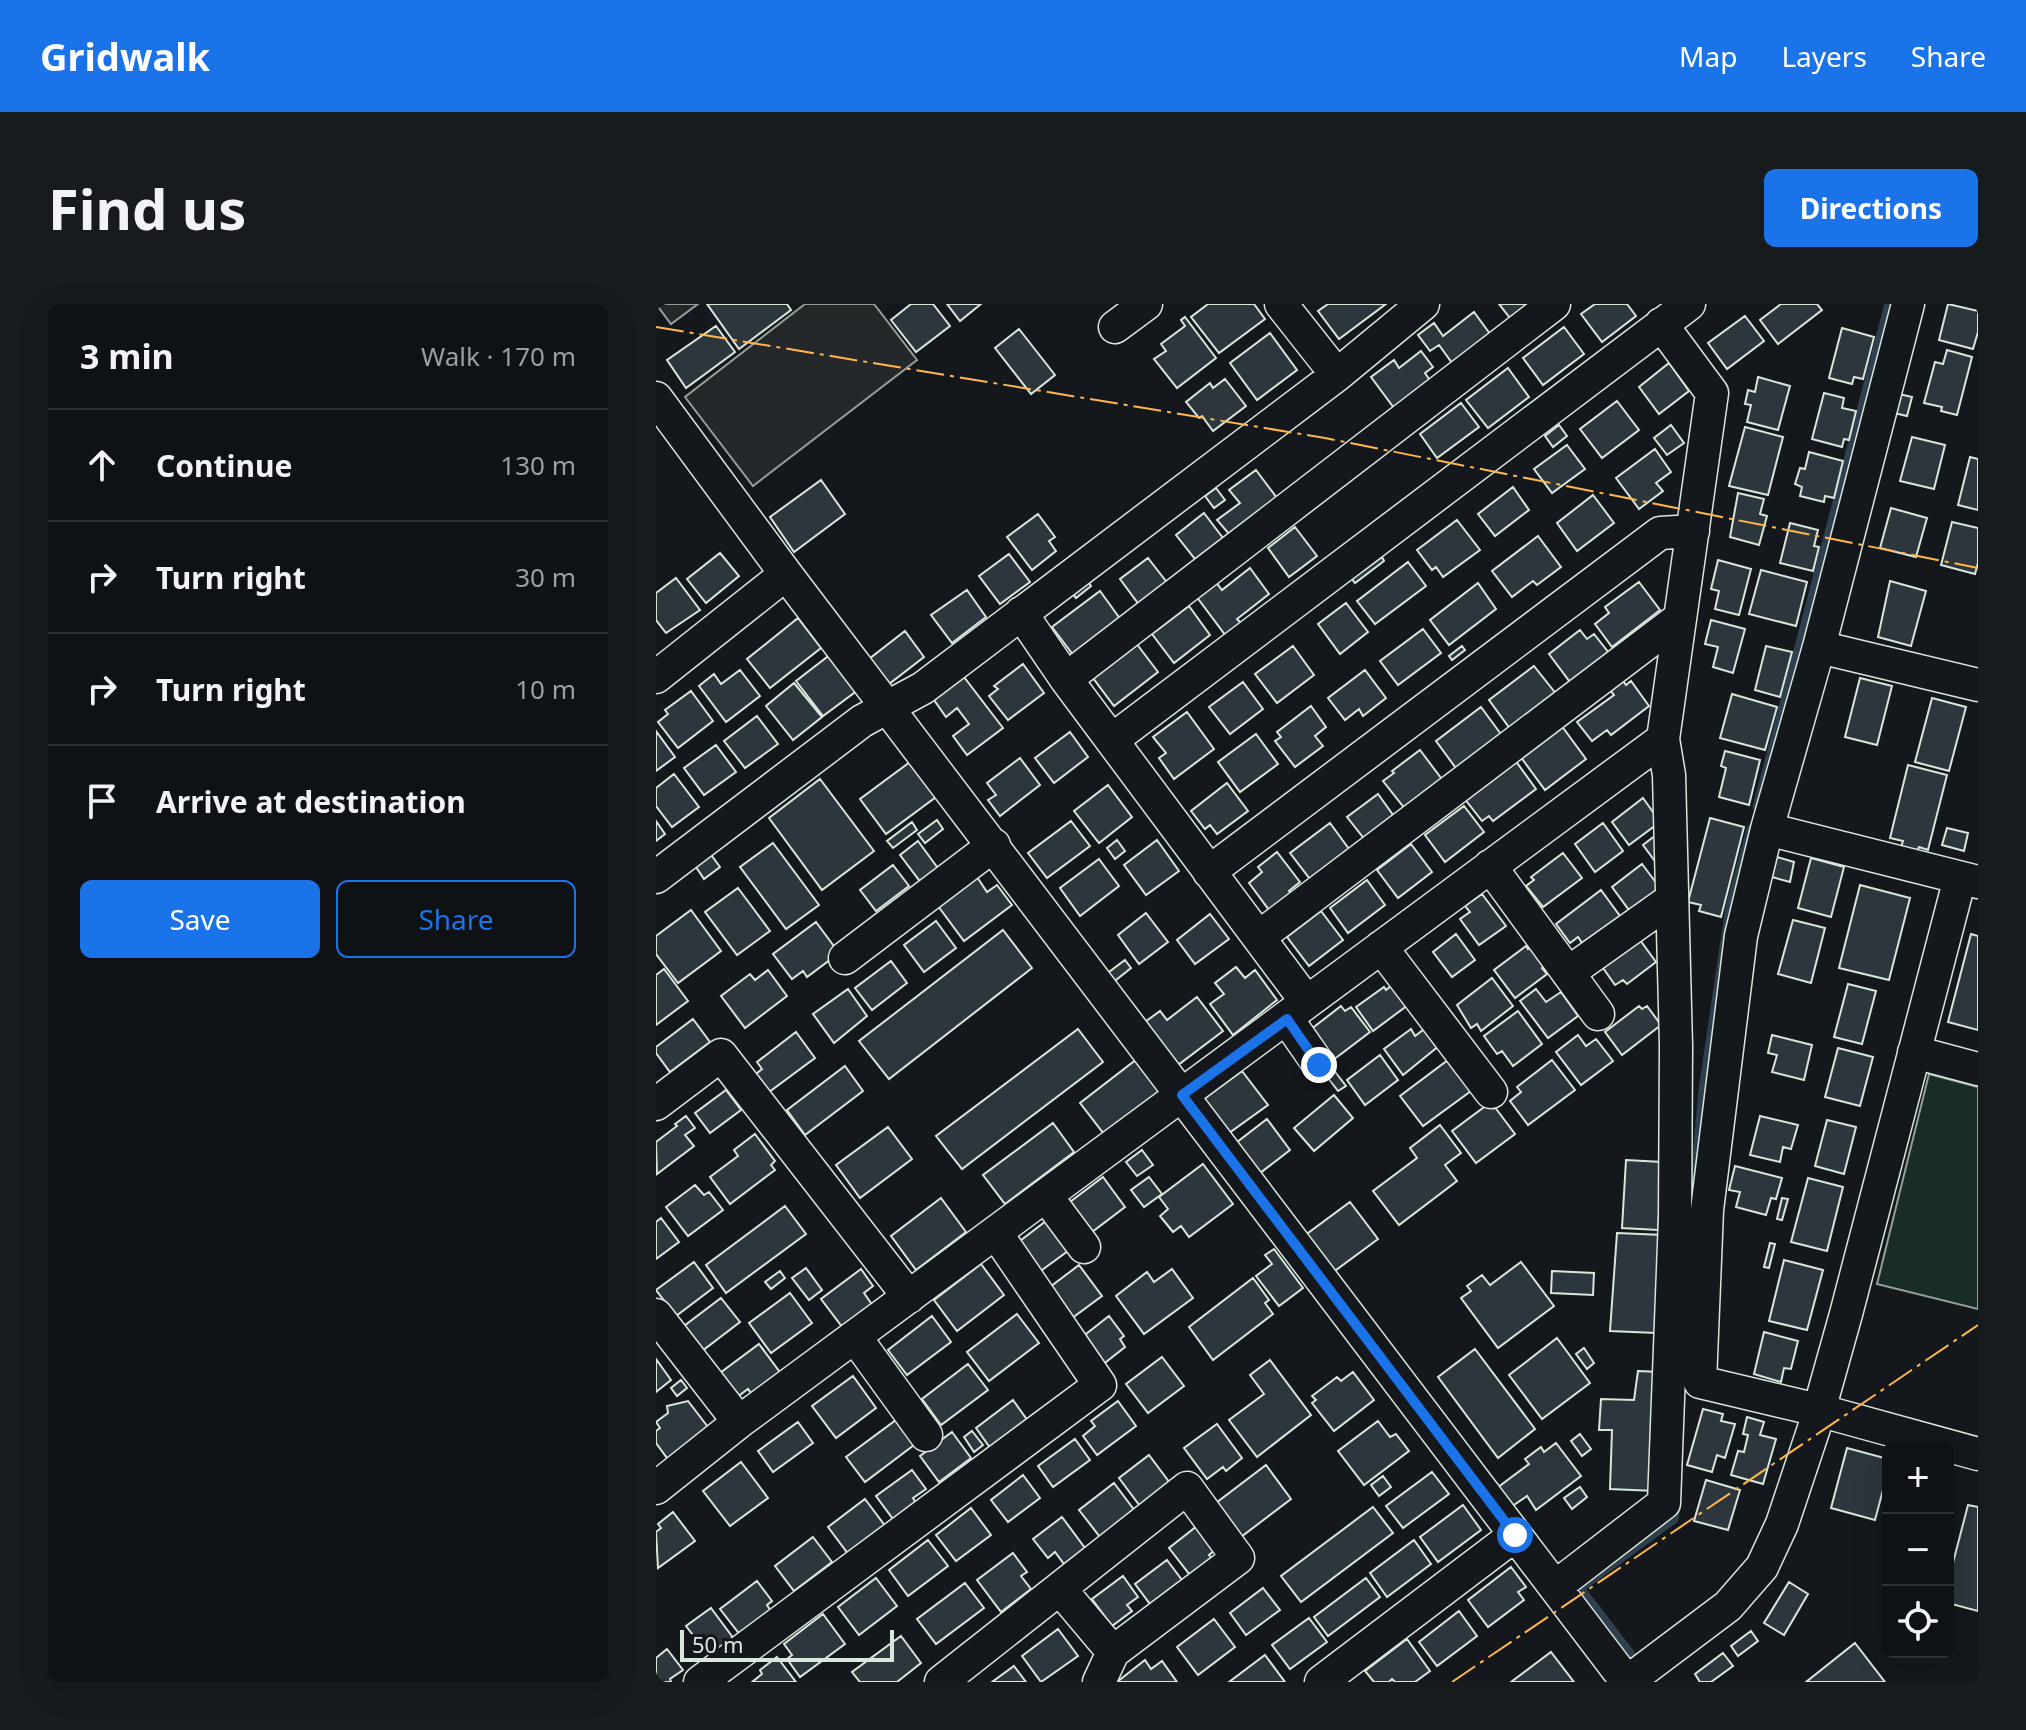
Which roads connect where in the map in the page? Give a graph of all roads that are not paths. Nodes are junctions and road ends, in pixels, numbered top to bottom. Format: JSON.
{"nodes":[{"id":1,"x":1146,"y":304,"type":"edge"},
{"id":2,"x":1281,"y":304,"type":"edge"},
{"id":3,"x":1423,"y":304,"type":"edge"},
{"id":4,"x":1554,"y":304,"type":"edge"},
{"id":5,"x":1689,"y":304,"type":"edge"},
{"id":6,"x":1908,"y":304,"type":"edge"},
{"id":7,"x":1661,"y":324,"type":"junction"},
{"id":8,"x":1115,"y":327,"type":"dead end"},
{"id":9,"x":1337,"y":375,"type":"junction"},
{"id":10,"x":656,"y":398,"type":"edge"},
{"id":11,"x":1693,"y":531,"type":"junction"},
{"id":12,"x":786,"y":574,"type":"junction"},
{"id":13,"x":1021,"y":613,"type":"junction"},
{"id":14,"x":1680,"y":618,"type":"junction"},
{"id":15,"x":1819,"y":647,"type":"junction"},
{"id":16,"x":656,"y":677,"type":"edge"},
{"id":17,"x":1066,"y":679,"type":"junction"},
{"id":18,"x":1977,"y":682,"type":"edge"},
{"id":19,"x":888,"y":705,"type":"junction"},
{"id":20,"x":1663,"y":739,"type":"junction"},
{"id":21,"x":1112,"y":740,"type":"junction"},
{"id":22,"x":1767,"y":829,"type":"junction"},
{"id":23,"x":994,"y":845,"type":"junction"},
{"id":24,"x":1490,"y":866,"type":"junction"},
{"id":25,"x":1209,"y":872,"type":"junction"},
{"id":26,"x":656,"y":877,"type":"edge"},
{"id":27,"x":1969,"y":880,"type":"edge"},
{"id":28,"x":1672,"y":899,"type":"junction"},
{"id":29,"x":1259,"y":937,"type":"junction"},
{"id":30,"x":1381,"y":947,"type":"junction"},
{"id":31,"x":845,"y":958,"type":"dead end"},
{"id":32,"x":1568,"y":973,"type":"junction"},
{"id":33,"x":1296,"y":1010,"type":"junction"},
{"id":34,"x":1598,"y":1014,"type":"dead end"},
{"id":35,"x":1914,"y":1052,"type":"junction"},
{"id":36,"x":1319,"y":1065,"type":"dead end"},
{"id":37,"x":1978,"y":1069,"type":"edge"},
{"id":38,"x":1491,"y":1092,"type":"dead end"},
{"id":39,"x":1182,"y":1095,"type":"junction"},
{"id":40,"x":656,"y":1104,"type":"edge"},
{"id":41,"x":1046,"y":1196,"type":"junction"},
{"id":42,"x":996,"y":1233,"type":"junction"},
{"id":43,"x":1084,"y":1247,"type":"dead end"},
{"id":44,"x":909,"y":1297,"type":"junction"},
{"id":45,"x":656,"y":1315,"type":"edge"},
{"id":46,"x":855,"y":1337,"type":"junction"},
{"id":47,"x":1818,"y":1410,"type":"junction"},
{"id":48,"x":739,"y":1422,"type":"junction"},
{"id":49,"x":926,"y":1435,"type":"dead end"},
{"id":50,"x":1978,"y":1454,"type":"edge"},
{"id":51,"x":656,"y":1488,"type":"edge"},
{"id":52,"x":1515,"y":1535,"type":"junction"},
{"id":53,"x":1555,"y":1587,"type":"junction"},
{"id":54,"x":1060,"y":1589,"type":"junction"},
{"id":55,"x":1113,"y":1652,"type":"junction"},
{"id":56,"x":700,"y":1682,"type":"edge"},
{"id":57,"x":941,"y":1682,"type":"edge"},
{"id":58,"x":1099,"y":1682,"type":"edge"},
{"id":59,"x":1321,"y":1682,"type":"edge"},
{"id":60,"x":1627,"y":1682,"type":"edge"}],
"edges":[{"from":1,"to":8,"type":"street"},
{"from":2,"to":9,"type":"street"},
{"from":3,"to":9,"type":"street"},
{"from":4,"to":17,"type":"street"},
{"from":5,"to":7,"type":"street"},
{"from":6,"to":15,"type":"street"},
{"from":7,"to":11,"type":"street"},
{"from":7,"to":21,"type":"street"},
{"from":9,"to":13,"type":"street"},
{"from":10,"to":12,"type":"street"},
{"from":11,"to":14,"type":"street"},
{"from":11,"to":25,"type":"street"},
{"from":12,"to":16,"type":"street"},
{"from":12,"to":19,"type":"street"},
{"from":13,"to":17,"type":"street"},
{"from":13,"to":19,"type":"street"},
{"from":14,"to":20,"type":"street"},
{"from":14,"to":29,"type":"street"},
{"from":15,"to":18,"type":"street"},
{"from":15,"to":22,"type":"street"},
{"from":17,"to":21,"type":"street"},
{"from":19,"to":23,"type":"street"},
{"from":19,"to":26,"type":"street"},
{"from":20,"to":24,"type":"street"},
{"from":20,"to":28,"type":"street"},
{"from":21,"to":25,"type":"street"},
{"from":22,"to":27,"type":"street"},
{"from":22,"to":47,"type":"street"},
{"from":23,"to":31,"type":"street"},
{"from":23,"to":39,"type":"street"},
{"from":24,"to":30,"type":"street"},
{"from":24,"to":32,"type":"street"},
{"from":25,"to":29,"type":"street"},
{"from":27,"to":35,"type":"street"},
{"from":28,"to":32,"type":"street"},
{"from":28,"to":53,"type":"street"},
{"from":29,"to":33,"type":"street"},
{"from":30,"to":33,"type":"street"},
{"from":30,"to":38,"type":"street"},
{"from":32,"to":34,"type":"street"},
{"from":33,"to":36,"type":"street"},
{"from":33,"to":39,"type":"street"},
{"from":35,"to":37,"type":"street"},
{"from":35,"to":47,"type":"street"},
{"from":39,"to":41,"type":"street"},
{"from":39,"to":52,"type":"street"},
{"from":40,"to":44,"type":"street"},
{"from":41,"to":42,"type":"street"},
{"from":41,"to":43,"type":"street"},
{"from":42,"to":44,"type":"street"},
{"from":42,"to":56,"type":"street"},
{"from":44,"to":46,"type":"street"},
{"from":45,"to":48,"type":"street"},
{"from":46,"to":48,"type":"street"},
{"from":46,"to":49,"type":"street"},
{"from":47,"to":50,"type":"street"},
{"from":47,"to":60,"type":"street"},
{"from":48,"to":51,"type":"street"},
{"from":52,"to":53,"type":"street"},
{"from":52,"to":59,"type":"street"},
{"from":53,"to":60,"type":"street"},
{"from":54,"to":55,"type":"street"},
{"from":54,"to":55,"type":"street"},
{"from":54,"to":57,"type":"street"},
{"from":55,"to":58,"type":"street"}]}
